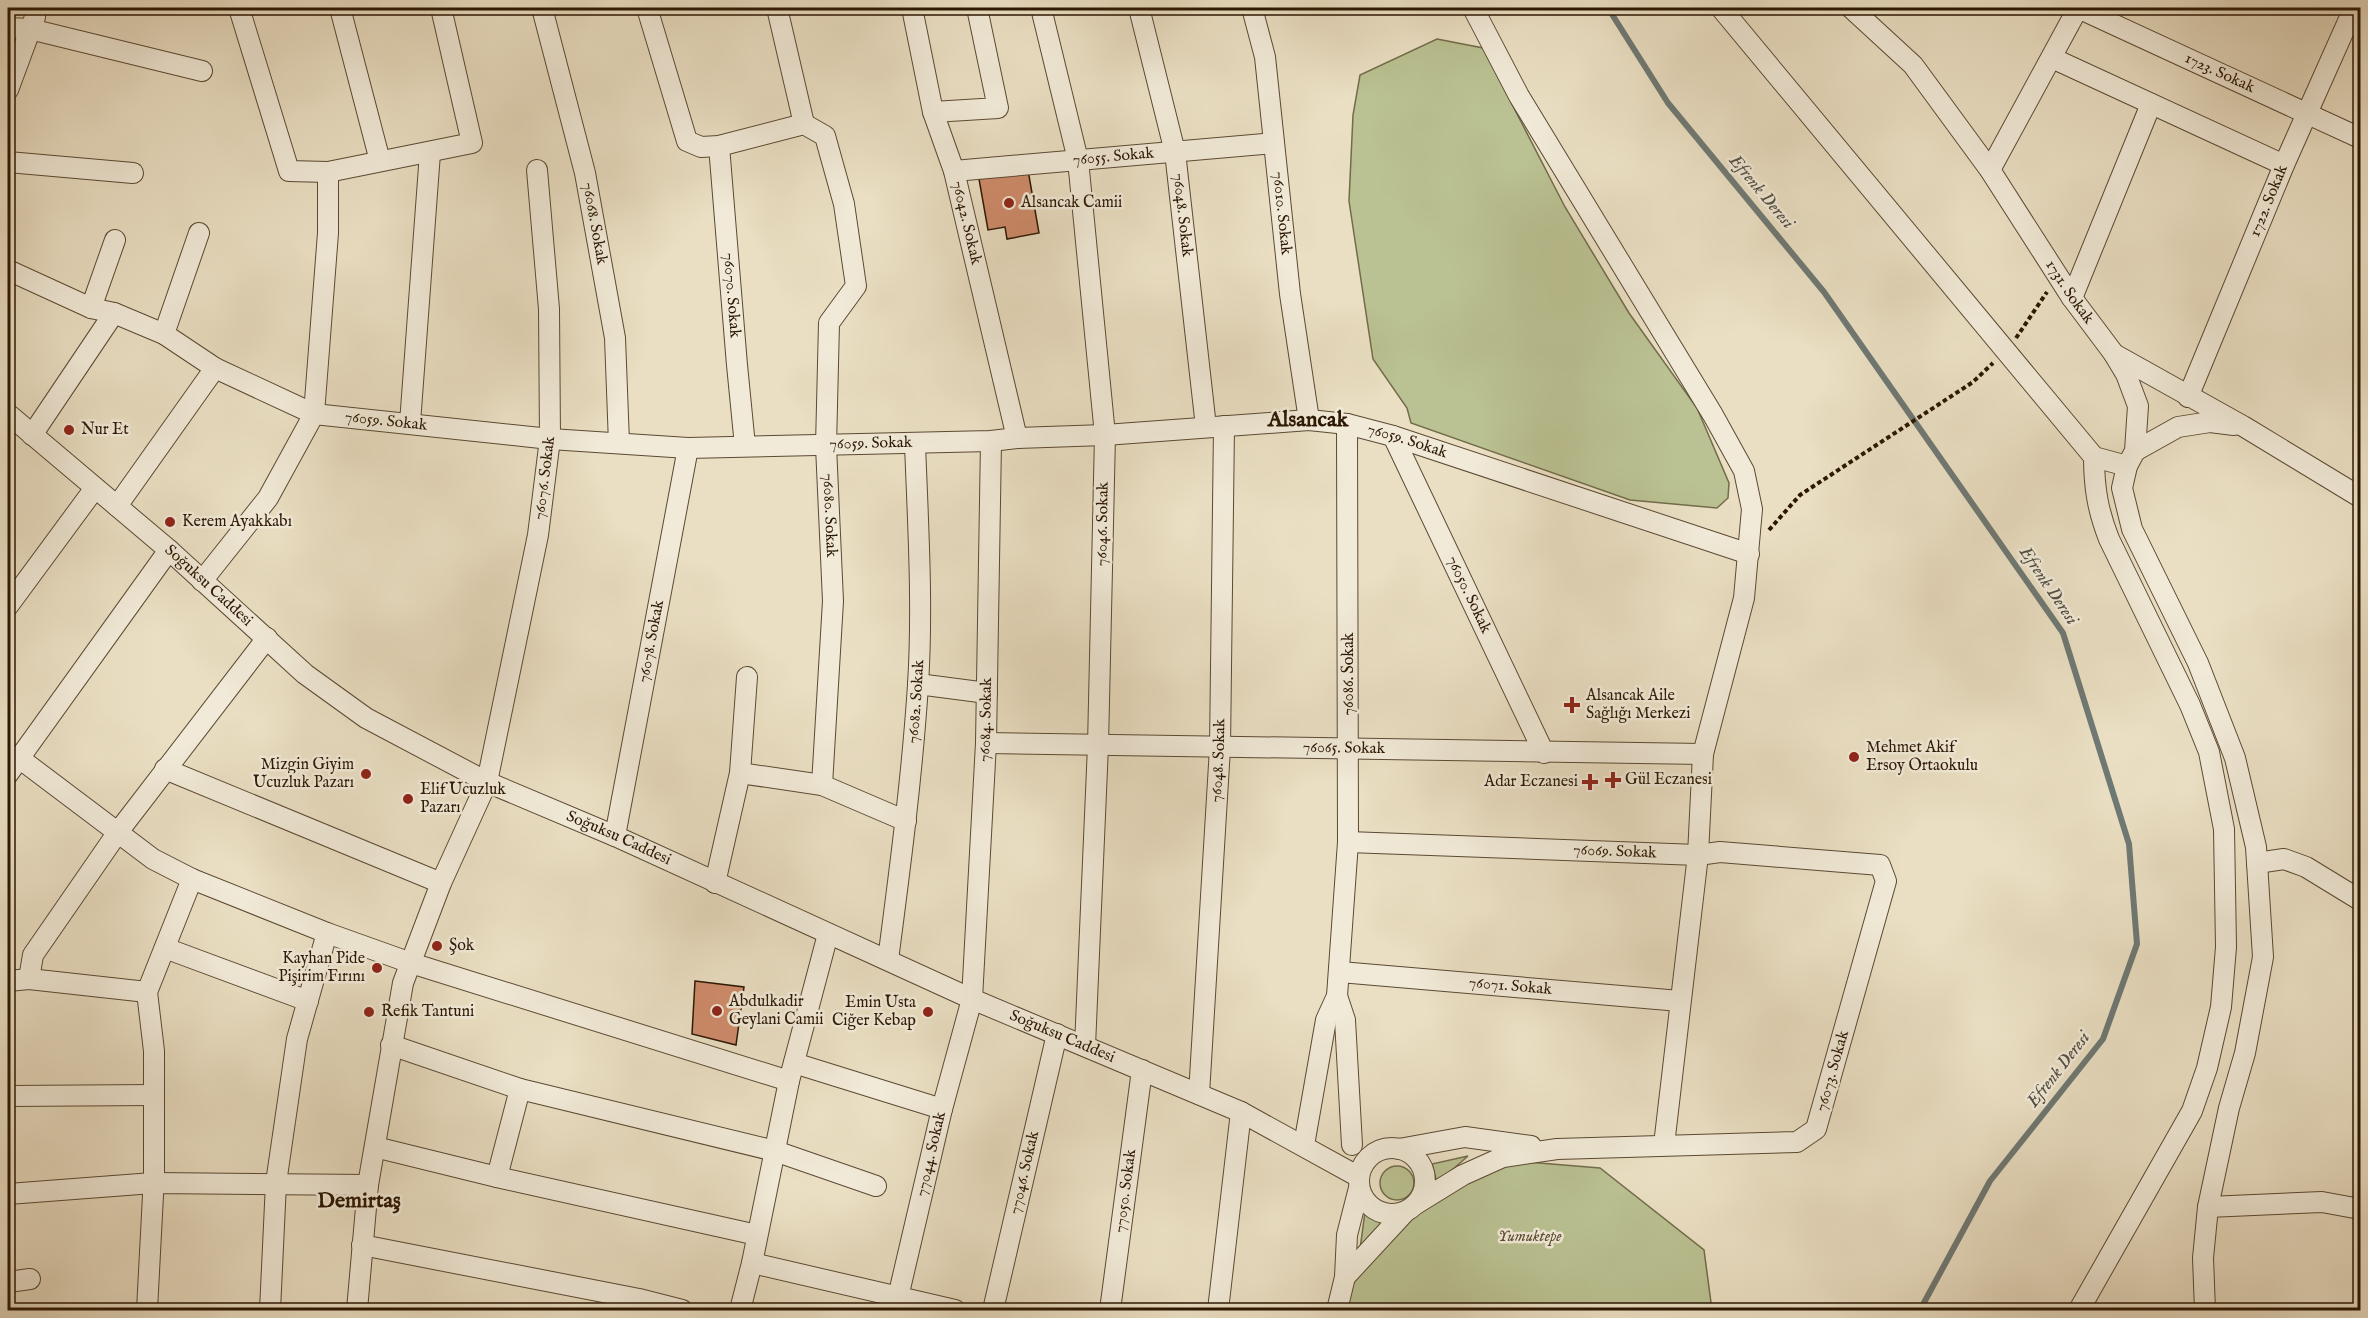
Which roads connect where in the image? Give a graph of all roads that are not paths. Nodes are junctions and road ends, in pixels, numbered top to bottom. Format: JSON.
{"nodes":[{"id":1,"x":34,"y":8,"type":"edge"},
{"id":2,"x":239,"y":8,"type":"edge"},
{"id":3,"x":340,"y":8,"type":"edge"},
{"id":4,"x":441,"y":8,"type":"edge"},
{"id":5,"x":542,"y":8,"type":"edge"},
{"id":6,"x":647,"y":8,"type":"edge"},
{"id":7,"x":777,"y":8,"type":"edge"},
{"id":8,"x":912,"y":8,"type":"edge"},
{"id":9,"x":977,"y":8,"type":"edge"},
{"id":10,"x":1041,"y":8,"type":"edge"},
{"id":11,"x":1139,"y":8,"type":"edge"},
{"id":12,"x":1252,"y":8,"type":"edge"},
{"id":13,"x":1473,"y":8,"type":"edge"},
{"id":14,"x":1721,"y":8,"type":"edge"},
{"id":15,"x":1851,"y":8,"type":"edge"},
{"id":16,"x":2078,"y":8,"type":"edge"},
{"id":17,"x":2354,"y":8,"type":"edge"},
{"id":18,"x":8,"y":28,"type":"edge"},
{"id":19,"x":30,"y":29,"type":"junction"},
{"id":20,"x":2052,"y":58,"type":"junction"},
{"id":21,"x":202,"y":70,"type":"dead end"},
{"id":22,"x":8,"y":90,"type":"edge"},
{"id":23,"x":2151,"y":104,"type":"junction"},
{"id":24,"x":933,"y":112,"type":"junction"},
{"id":25,"x":2307,"y":114,"type":"junction"},
{"id":26,"x":804,"y":124,"type":"junction"},
{"id":27,"x":2361,"y":138,"type":"edge"},
{"id":28,"x":1274,"y":143,"type":"junction"},
{"id":29,"x":718,"y":146,"type":"junction"},
{"id":30,"x":1175,"y":152,"type":"junction"},
{"id":31,"x":430,"y":153,"type":"junction"},
{"id":32,"x":380,"y":160,"type":"junction"},
{"id":33,"x":1078,"y":160,"type":"junction"},
{"id":34,"x":8,"y":162,"type":"edge"},
{"id":35,"x":2284,"y":165,"type":"junction"},
{"id":36,"x":537,"y":170,"type":"dead end"},
{"id":37,"x":1990,"y":170,"type":"junction"},
{"id":38,"x":954,"y":171,"type":"junction"},
{"id":39,"x":328,"y":172,"type":"junction"},
{"id":40,"x":133,"y":173,"type":"dead end"},
{"id":41,"x":199,"y":233,"type":"dead end"},
{"id":42,"x":115,"y":240,"type":"dead end"},
{"id":43,"x":8,"y":270,"type":"edge"},
{"id":44,"x":2072,"y":298,"type":"junction"},
{"id":45,"x":91,"y":308,"type":"junction"},
{"id":46,"x":114,"y":313,"type":"junction"},
{"id":47,"x":164,"y":334,"type":"junction"},
{"id":48,"x":2114,"y":354,"type":"junction"},
{"id":49,"x":215,"y":368,"type":"junction"},
{"id":50,"x":2188,"y":397,"type":"junction"},
{"id":51,"x":8,"y":414,"type":"edge"},
{"id":52,"x":314,"y":414,"type":"junction"},
{"id":53,"x":1309,"y":420,"type":"junction"},
{"id":54,"x":410,"y":423,"type":"junction"},
{"id":55,"x":1347,"y":424,"type":"junction"},
{"id":56,"x":1215,"y":426,"type":"junction"},
{"id":57,"x":2243,"y":426,"type":"junction"},
{"id":58,"x":32,"y":435,"type":"junction"},
{"id":59,"x":1105,"y":435,"type":"junction"},
{"id":60,"x":1393,"y":436,"type":"junction"},
{"id":61,"x":1017,"y":438,"type":"junction"},
{"id":62,"x":550,"y":439,"type":"junction"},
{"id":63,"x":991,"y":441,"type":"junction"},
{"id":64,"x":619,"y":443,"type":"junction"},
{"id":65,"x":915,"y":444,"type":"junction"},
{"id":66,"x":746,"y":446,"type":"junction"},
{"id":67,"x":826,"y":446,"type":"junction"},
{"id":68,"x":688,"y":448,"type":"junction"},
{"id":69,"x":2094,"y":457,"type":"junction"},
{"id":70,"x":2131,"y":458,"type":"junction"},
{"id":71,"x":95,"y":488,"type":"junction"},
{"id":72,"x":2361,"y":497,"type":"edge"},
{"id":73,"x":117,"y":506,"type":"junction"},
{"id":74,"x":169,"y":550,"type":"junction"},
{"id":75,"x":1749,"y":554,"type":"junction"},
{"id":76,"x":202,"y":581,"type":"junction"},
{"id":77,"x":8,"y":606,"type":"edge"},
{"id":78,"x":267,"y":638,"type":"junction"},
{"id":79,"x":747,"y":677,"type":"dead end"},
{"id":80,"x":918,"y":684,"type":"junction"},
{"id":81,"x":987,"y":693,"type":"junction"},
{"id":82,"x":986,"y":743,"type":"junction"},
{"id":83,"x":1098,"y":746,"type":"junction"},
{"id":84,"x":1220,"y":748,"type":"junction"},
{"id":85,"x":1349,"y":750,"type":"junction"},
{"id":86,"x":1544,"y":753,"type":"junction"},
{"id":87,"x":1703,"y":754,"type":"junction"},
{"id":88,"x":13,"y":766,"type":"edge"},
{"id":89,"x":165,"y":769,"type":"junction"},
{"id":90,"x":740,"y":774,"type":"junction"},
{"id":91,"x":488,"y":782,"type":"junction"},
{"id":92,"x":822,"y":785,"type":"junction"},
{"id":93,"x":906,"y":820,"type":"junction"},
{"id":94,"x":118,"y":832,"type":"junction"},
{"id":95,"x":615,"y":836,"type":"junction"},
{"id":96,"x":1348,"y":842,"type":"junction"},
{"id":97,"x":1698,"y":855,"type":"junction"},
{"id":98,"x":2258,"y":863,"type":"junction"},
{"id":99,"x":1880,"y":865,"type":"joint"},
{"id":100,"x":192,"y":879,"type":"junction"},
{"id":101,"x":441,"y":883,"type":"junction"},
{"id":102,"x":715,"y":883,"type":"junction"},
{"id":103,"x":2361,"y":900,"type":"edge"},
{"id":104,"x":327,"y":933,"type":"junction"},
{"id":105,"x":828,"y":934,"type":"junction"},
{"id":106,"x":165,"y":948,"type":"junction"},
{"id":107,"x":888,"y":960,"type":"junction"},
{"id":108,"x":411,"y":963,"type":"junction"},
{"id":109,"x":1340,"y":972,"type":"junction"},
{"id":110,"x":29,"y":979,"type":"junction"},
{"id":111,"x":8,"y":981,"type":"edge"},
{"id":112,"x":147,"y":992,"type":"junction"},
{"id":113,"x":1337,"y":996,"type":"junction"},
{"id":114,"x":972,"y":999,"type":"junction"},
{"id":115,"x":308,"y":1001,"type":"junction"},
{"id":116,"x":1680,"y":1001,"type":"junction"},
{"id":117,"x":1057,"y":1034,"type":"junction"},
{"id":118,"x":391,"y":1045,"type":"junction"},
{"id":119,"x":1085,"y":1046,"type":"junction"},
{"id":120,"x":1142,"y":1070,"type":"junction"},
{"id":121,"x":791,"y":1072,"type":"junction"},
{"id":122,"x":520,"y":1089,"type":"junction"},
{"id":123,"x":1198,"y":1094,"type":"junction"},
{"id":124,"x":154,"y":1095,"type":"junction"},
{"id":125,"x":8,"y":1096,"type":"edge"},
{"id":126,"x":942,"y":1109,"type":"junction"},
{"id":127,"x":1241,"y":1112,"type":"junction"},
{"id":128,"x":1304,"y":1145,"type":"junction"},
{"id":129,"x":1352,"y":1145,"type":"junction"},
{"id":130,"x":1664,"y":1145,"type":"junction"},
{"id":131,"x":375,"y":1146,"type":"junction"},
{"id":132,"x":1399,"y":1149,"type":"junction"},
{"id":133,"x":1557,"y":1149,"type":"junction"},
{"id":134,"x":775,"y":1151,"type":"junction"},
{"id":135,"x":1369,"y":1157,"type":"junction"},
{"id":136,"x":497,"y":1177,"type":"junction"},
{"id":137,"x":153,"y":1183,"type":"junction"},
{"id":138,"x":276,"y":1183,"type":"junction"},
{"id":139,"x":1359,"y":1183,"type":"junction"},
{"id":140,"x":368,"y":1185,"type":"junction"},
{"id":141,"x":876,"y":1186,"type":"dead end"},
{"id":142,"x":8,"y":1194,"type":"edge"},
{"id":143,"x":2208,"y":1206,"type":"junction"},
{"id":144,"x":1411,"y":1207,"type":"junction"},
{"id":145,"x":2361,"y":1209,"type":"edge"},
{"id":146,"x":757,"y":1235,"type":"junction"},
{"id":147,"x":362,"y":1245,"type":"junction"},
{"id":148,"x":752,"y":1263,"type":"junction"},
{"id":149,"x":1345,"y":1277,"type":"junction"},
{"id":150,"x":30,"y":1279,"type":"dead end"},
{"id":151,"x":8,"y":1282,"type":"edge"},
{"id":152,"x":897,"y":1303,"type":"edge"},
{"id":153,"x":147,"y":1311,"type":"edge"},
{"id":154,"x":270,"y":1311,"type":"edge"},
{"id":155,"x":357,"y":1311,"type":"edge"},
{"id":156,"x":682,"y":1311,"type":"edge"},
{"id":157,"x":740,"y":1311,"type":"edge"},
{"id":158,"x":955,"y":1311,"type":"edge"},
{"id":159,"x":993,"y":1311,"type":"edge"},
{"id":160,"x":1110,"y":1311,"type":"edge"},
{"id":161,"x":1218,"y":1311,"type":"edge"},
{"id":162,"x":1337,"y":1311,"type":"edge"},
{"id":163,"x":2079,"y":1311,"type":"edge"},
{"id":164,"x":2205,"y":1311,"type":"edge"}],
"edges":[{"from":1,"to":19,"type":"street"},
{"from":2,"to":39,"type":"street"},
{"from":3,"to":32,"type":"street"},
{"from":4,"to":31,"type":"street"},
{"from":5,"to":64,"type":"street","name":"76068. Sokak"},
{"from":6,"to":29,"type":"street"},
{"from":7,"to":26,"type":"street"},
{"from":8,"to":24,"type":"street","name":"76042. Sokak"},
{"from":9,"to":24,"type":"street"},
{"from":10,"to":33,"type":"street","name":"76046. Sokak"},
{"from":11,"to":30,"type":"street","name":"76048. Sokak"},
{"from":12,"to":28,"type":"street","name":"76010. Sokak"},
{"from":13,"to":75,"type":"street"},
{"from":14,"to":69,"type":"street"},
{"from":15,"to":37,"type":"street","name":"1731. Sokak"},
{"from":16,"to":20,"type":"street"},
{"from":16,"to":25,"type":"street","name":"1723. Sokak"},
{"from":17,"to":25,"type":"street","name":"1722. Sokak"},
{"from":18,"to":19,"type":"street"},
{"from":19,"to":21,"type":"street"},
{"from":19,"to":22,"type":"street"},
{"from":20,"to":23,"type":"street"},
{"from":20,"to":37,"type":"street"},
{"from":23,"to":35,"type":"street"},
{"from":23,"to":44,"type":"street"},
{"from":24,"to":38,"type":"street","name":"76042. Sokak"},
{"from":25,"to":27,"type":"street","name":"1723. Sokak"},
{"from":25,"to":35,"type":"street","name":"1722. Sokak"},
{"from":26,"to":29,"type":"street"},
{"from":26,"to":67,"type":"street","name":"76080. Sokak"},
{"from":28,"to":30,"type":"street","name":"76055. Sokak"},
{"from":28,"to":53,"type":"street","name":"76010. Sokak"},
{"from":29,"to":66,"type":"street","name":"76070. Sokak"},
{"from":30,"to":33,"type":"street","name":"76055. Sokak"},
{"from":30,"to":56,"type":"street","name":"76048. Sokak"},
{"from":31,"to":32,"type":"street"},
{"from":31,"to":54,"type":"street"},
{"from":32,"to":39,"type":"street"},
{"from":33,"to":38,"type":"street","name":"76055. Sokak"},
{"from":33,"to":59,"type":"street","name":"76046. Sokak"},
{"from":34,"to":40,"type":"street"},
{"from":35,"to":50,"type":"street","name":"1722. Sokak"},
{"from":36,"to":62,"type":"street","name":"76076. Sokak"},
{"from":37,"to":44,"type":"street","name":"1731. Sokak"},
{"from":38,"to":61,"type":"street","name":"76042. Sokak"},
{"from":39,"to":52,"type":"street"},
{"from":41,"to":47,"type":"street"},
{"from":42,"to":45,"type":"street"},
{"from":43,"to":45,"type":"street","name":"76059. Sokak"},
{"from":44,"to":48,"type":"street","name":"1731. Sokak"},
{"from":45,"to":46,"type":"street","name":"76059. Sokak"},
{"from":46,"to":47,"type":"street","name":"76059. Sokak"},
{"from":46,"to":58,"type":"street"},
{"from":47,"to":49,"type":"street","name":"76059. Sokak"},
{"from":48,"to":50,"type":"street","name":"1731. Sokak"},
{"from":48,"to":70,"type":"street"},
{"from":49,"to":52,"type":"street","name":"76059. Sokak"},
{"from":49,"to":73,"type":"street"},
{"from":50,"to":57,"type":"street","name":"1731. Sokak"},
{"from":51,"to":58,"type":"street","name":"Soğuksu Caddesi"},
{"from":52,"to":54,"type":"street","name":"76059. Sokak"},
{"from":52,"to":76,"type":"street"},
{"from":53,"to":55,"type":"street","name":"76059. Sokak"},
{"from":53,"to":56,"type":"street","name":"76059. Sokak"},
{"from":54,"to":62,"type":"street","name":"76059. Sokak"},
{"from":55,"to":60,"type":"street","name":"76059. Sokak"},
{"from":55,"to":85,"type":"street","name":"76086. Sokak"},
{"from":56,"to":59,"type":"street","name":"76059. Sokak"},
{"from":56,"to":84,"type":"street","name":"76048. Sokak"},
{"from":57,"to":70,"type":"street"},
{"from":57,"to":72,"type":"street","name":"1731. Sokak"},
{"from":58,"to":71,"type":"street","name":"Soğuksu Caddesi"},
{"from":59,"to":61,"type":"street","name":"76059. Sokak"},
{"from":59,"to":83,"type":"street","name":"76046. Sokak"},
{"from":60,"to":75,"type":"street","name":"76059. Sokak"},
{"from":60,"to":86,"type":"street","name":"76050. Sokak"},
{"from":61,"to":63,"type":"street","name":"76059. Sokak"},
{"from":62,"to":64,"type":"street","name":"76059. Sokak"},
{"from":62,"to":91,"type":"street","name":"76076. Sokak"},
{"from":63,"to":65,"type":"street","name":"76059. Sokak"},
{"from":63,"to":81,"type":"street","name":"76084. Sokak"},
{"from":64,"to":68,"type":"street","name":"76059. Sokak"},
{"from":65,"to":67,"type":"street","name":"76059. Sokak"},
{"from":65,"to":80,"type":"street","name":"76082. Sokak"},
{"from":66,"to":67,"type":"street","name":"76059. Sokak"},
{"from":66,"to":68,"type":"street","name":"76059. Sokak"},
{"from":67,"to":92,"type":"street","name":"76080. Sokak"},
{"from":68,"to":95,"type":"street","name":"76078. Sokak"},
{"from":69,"to":70,"type":"street"},
{"from":69,"to":163,"type":"street"},
{"from":70,"to":98,"type":"street"},
{"from":71,"to":73,"type":"street","name":"Soğuksu Caddesi"},
{"from":71,"to":77,"type":"street"},
{"from":73,"to":74,"type":"street","name":"Soğuksu Caddesi"},
{"from":74,"to":76,"type":"street","name":"Soğuksu Caddesi"},
{"from":74,"to":88,"type":"street"},
{"from":75,"to":87,"type":"street"},
{"from":76,"to":78,"type":"street","name":"Soğuksu Caddesi"},
{"from":78,"to":89,"type":"street"},
{"from":78,"to":91,"type":"street","name":"Soğuksu Caddesi"},
{"from":79,"to":90,"type":"street"},
{"from":80,"to":81,"type":"street"},
{"from":80,"to":93,"type":"street","name":"76082. Sokak"},
{"from":81,"to":82,"type":"street","name":"76084. Sokak"},
{"from":82,"to":83,"type":"street","name":"76065. Sokak"},
{"from":82,"to":114,"type":"street","name":"76084. Sokak"},
{"from":83,"to":84,"type":"street","name":"76065. Sokak"},
{"from":83,"to":119,"type":"street","name":"76046. Sokak"},
{"from":84,"to":85,"type":"street","name":"76065. Sokak"},
{"from":84,"to":123,"type":"street","name":"76048. Sokak"},
{"from":85,"to":86,"type":"street","name":"76065. Sokak"},
{"from":85,"to":96,"type":"street","name":"76086. Sokak"},
{"from":86,"to":87,"type":"street","name":"76065. Sokak"},
{"from":87,"to":97,"type":"street"},
{"from":88,"to":94,"type":"street"},
{"from":89,"to":94,"type":"street"},
{"from":89,"to":101,"type":"street"},
{"from":90,"to":92,"type":"street"},
{"from":90,"to":102,"type":"street"},
{"from":91,"to":95,"type":"street","name":"Soğuksu Caddesi"},
{"from":91,"to":101,"type":"street","name":"76076. Sokak"},
{"from":92,"to":93,"type":"street"},
{"from":93,"to":107,"type":"street","name":"76082. Sokak"},
{"from":94,"to":100,"type":"street"},
{"from":94,"to":110,"type":"street"},
{"from":95,"to":102,"type":"street","name":"Soğuksu Caddesi"},
{"from":96,"to":97,"type":"street","name":"76069. Sokak"},
{"from":96,"to":109,"type":"street","name":"76086. Sokak"},
{"from":97,"to":99,"type":"street","name":"76069. Sokak"},
{"from":97,"to":116,"type":"street"},
{"from":98,"to":103,"type":"street"},
{"from":98,"to":143,"type":"street"},
{"from":99,"to":130,"type":"street","name":"76073. Sokak"},
{"from":100,"to":104,"type":"street"},
{"from":100,"to":106,"type":"street"},
{"from":101,"to":108,"type":"street","name":"76076. Sokak"},
{"from":102,"to":105,"type":"street","name":"Soğuksu Caddesi"},
{"from":104,"to":108,"type":"street"},
{"from":104,"to":115,"type":"street"},
{"from":105,"to":107,"type":"street","name":"Soğuksu Caddesi"},
{"from":105,"to":121,"type":"street"},
{"from":106,"to":112,"type":"street"},
{"from":106,"to":115,"type":"street"},
{"from":107,"to":114,"type":"street","name":"Soğuksu Caddesi"},
{"from":108,"to":118,"type":"street","name":"76076. Sokak"},
{"from":108,"to":121,"type":"street"},
{"from":109,"to":113,"type":"street","name":"76086. Sokak"},
{"from":109,"to":116,"type":"street","name":"76071. Sokak"},
{"from":110,"to":111,"type":"street"},
{"from":110,"to":112,"type":"street"},
{"from":112,"to":124,"type":"street"},
{"from":113,"to":128,"type":"street","name":"76086. Sokak"},
{"from":113,"to":129,"type":"street","name":"76086. Sokak"},
{"from":114,"to":117,"type":"street","name":"Soğuksu Caddesi"},
{"from":114,"to":126,"type":"street","name":"77044. Sokak"},
{"from":115,"to":138,"type":"street"},
{"from":116,"to":130,"type":"street"},
{"from":117,"to":119,"type":"street","name":"Soğuksu Caddesi"},
{"from":117,"to":159,"type":"street","name":"77046. Sokak"},
{"from":118,"to":122,"type":"street"},
{"from":118,"to":131,"type":"street","name":"76076. Sokak"},
{"from":119,"to":120,"type":"street","name":"Soğuksu Caddesi"},
{"from":120,"to":123,"type":"street","name":"Soğuksu Caddesi"},
{"from":120,"to":160,"type":"street","name":"77050. Sokak"},
{"from":121,"to":126,"type":"street"},
{"from":121,"to":134,"type":"street"},
{"from":122,"to":134,"type":"street"},
{"from":122,"to":136,"type":"street"},
{"from":123,"to":127,"type":"street","name":"Soğuksu Caddesi"},
{"from":124,"to":125,"type":"street"},
{"from":124,"to":137,"type":"street"},
{"from":126,"to":152,"type":"street","name":"77044. Sokak"},
{"from":127,"to":128,"type":"street","name":"Soğuksu Caddesi"},
{"from":127,"to":161,"type":"street"},
{"from":128,"to":129,"type":"street"},
{"from":128,"to":139,"type":"street","name":"Soğuksu Caddesi"},
{"from":129,"to":135,"type":"street"},
{"from":130,"to":133,"type":"street","name":"76073. Sokak"},
{"from":131,"to":136,"type":"street"},
{"from":131,"to":140,"type":"street","name":"76076. Sokak"},
{"from":132,"to":133,"type":"street"},
{"from":132,"to":135,"type":"street"},
{"from":132,"to":144,"type":"street"},
{"from":133,"to":144,"type":"street"},
{"from":134,"to":141,"type":"street"},
{"from":134,"to":146,"type":"street"},
{"from":135,"to":139,"type":"street"},
{"from":136,"to":146,"type":"street"},
{"from":137,"to":138,"type":"street"},
{"from":137,"to":142,"type":"street"},
{"from":137,"to":153,"type":"street"},
{"from":138,"to":140,"type":"street"},
{"from":138,"to":154,"type":"street"},
{"from":139,"to":144,"type":"street"},
{"from":139,"to":149,"type":"street"},
{"from":140,"to":147,"type":"street","name":"76076. Sokak"},
{"from":143,"to":145,"type":"street"},
{"from":143,"to":164,"type":"street"},
{"from":144,"to":149,"type":"street"},
{"from":146,"to":148,"type":"street"},
{"from":147,"to":155,"type":"street","name":"76076. Sokak"},
{"from":147,"to":156,"type":"street"},
{"from":148,"to":152,"type":"street"},
{"from":148,"to":157,"type":"street"},
{"from":149,"to":162,"type":"street"},
{"from":150,"to":151,"type":"street"},
{"from":152,"to":158,"type":"street"}]}
